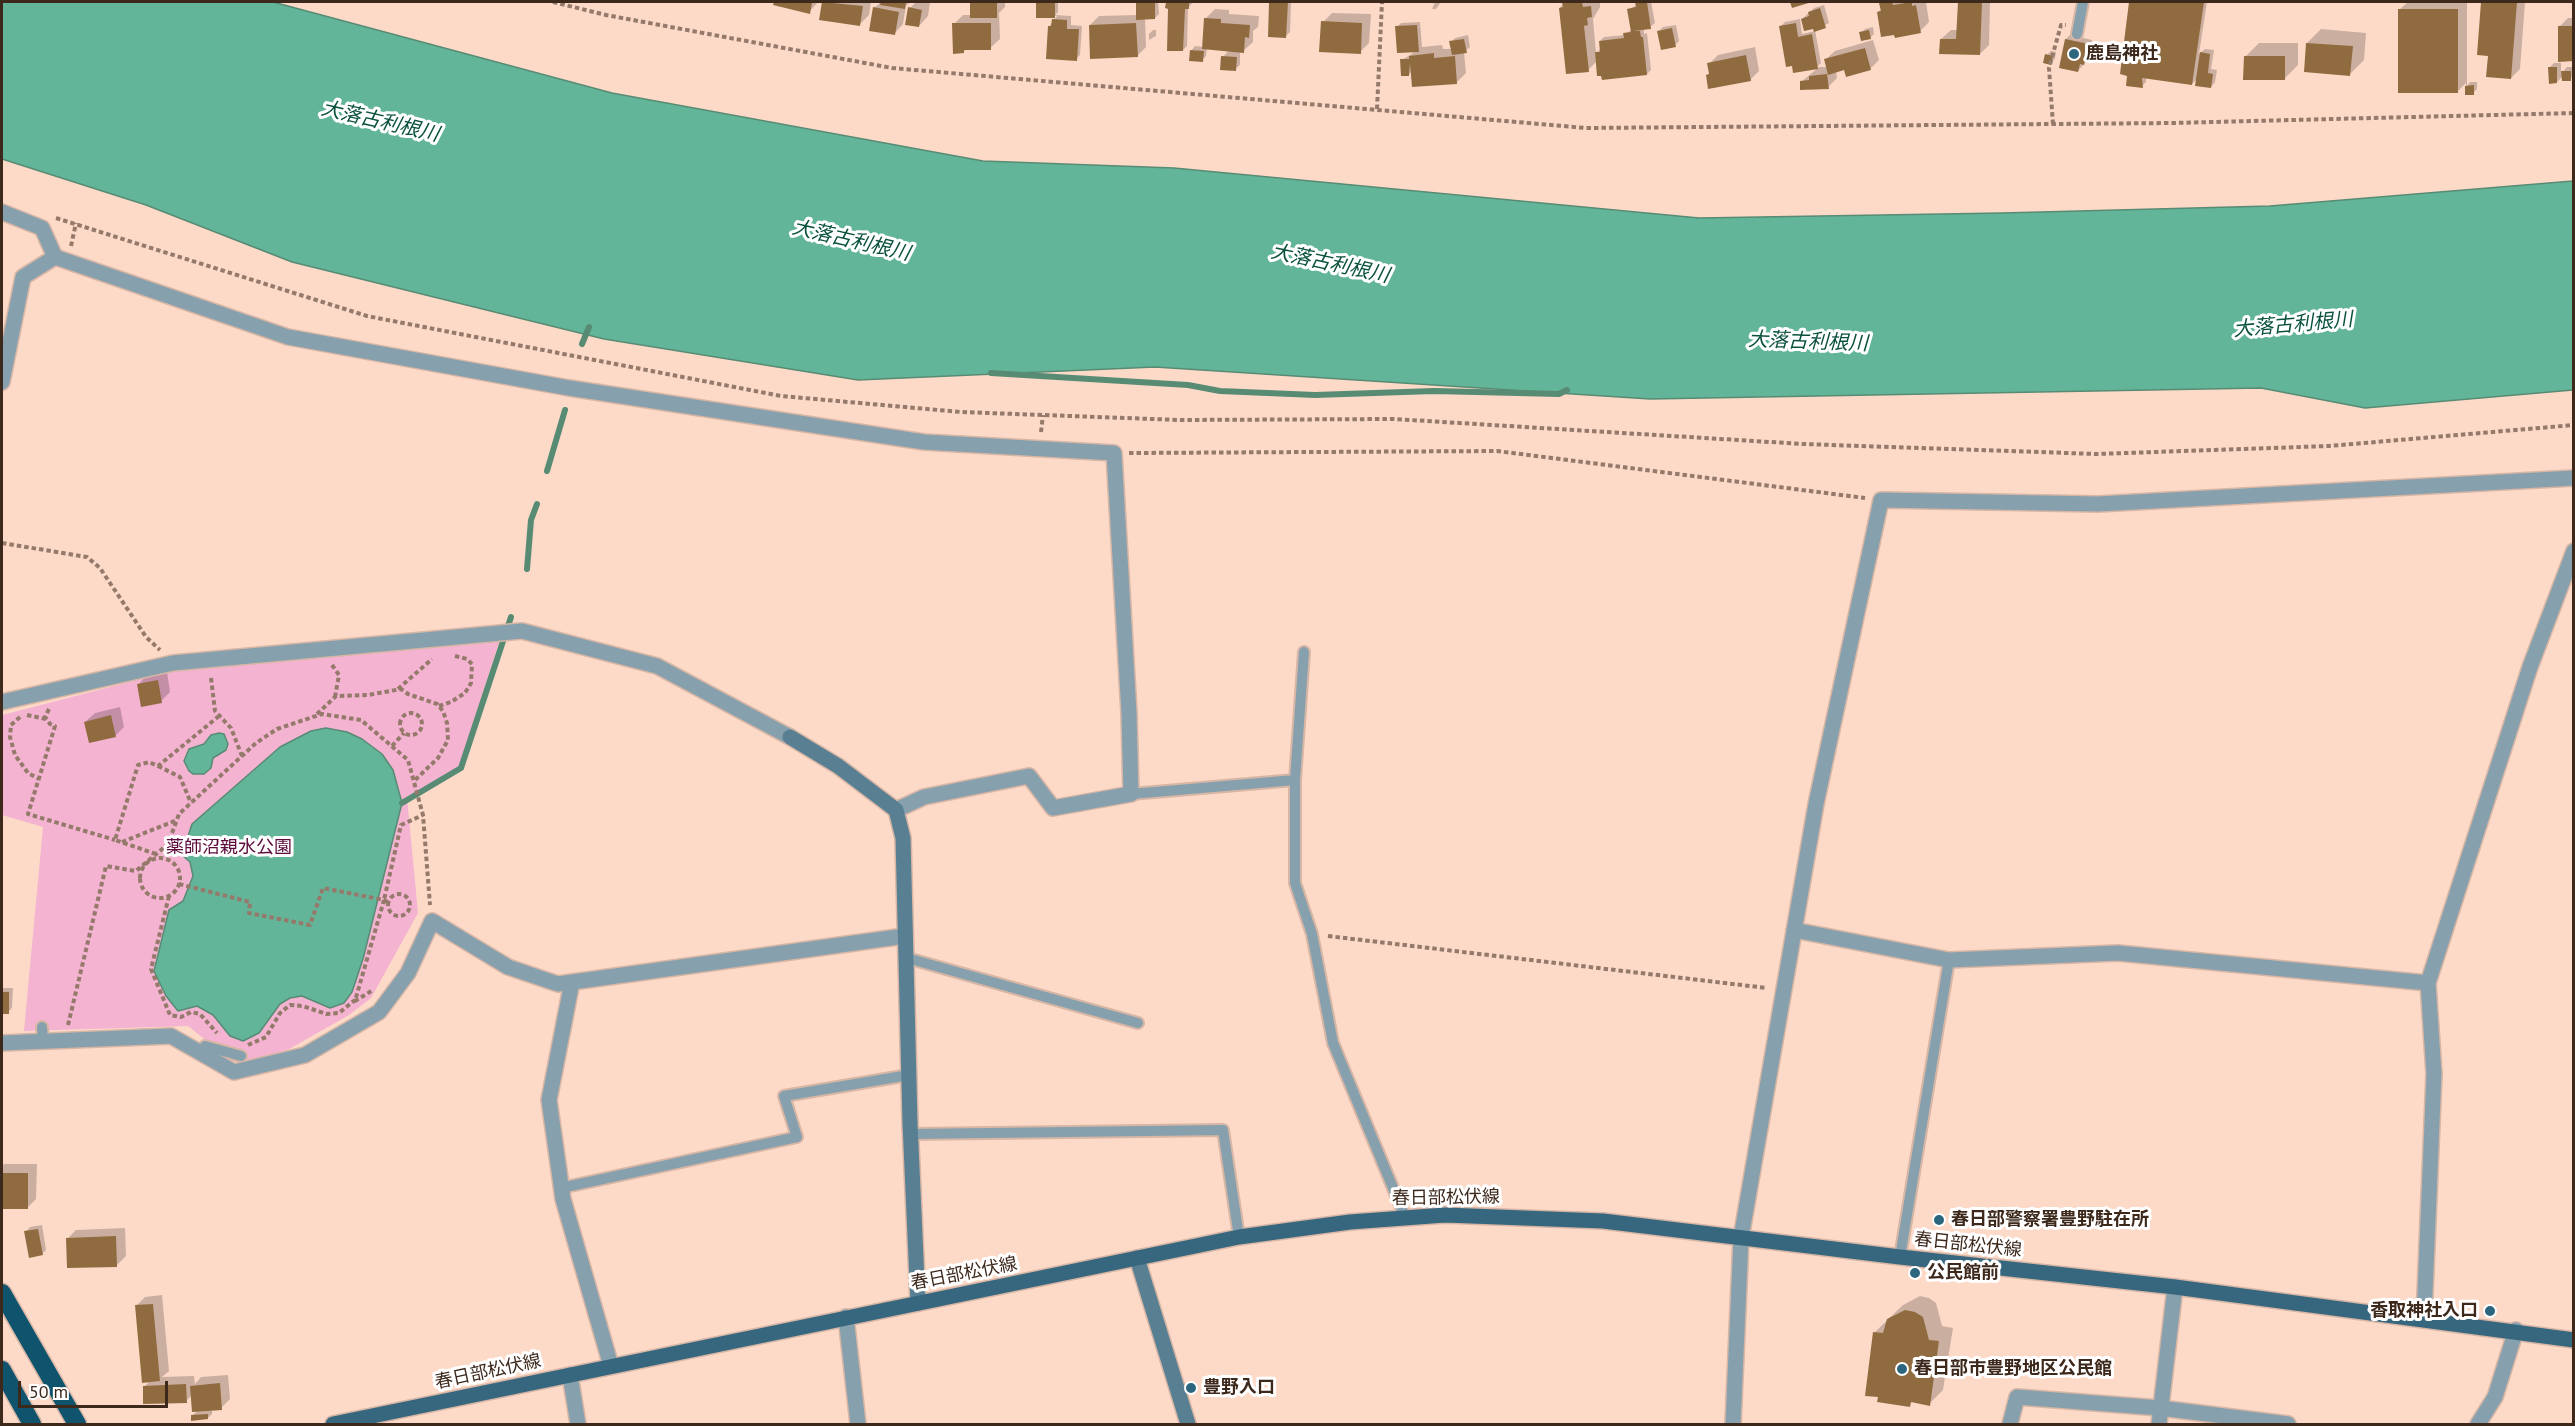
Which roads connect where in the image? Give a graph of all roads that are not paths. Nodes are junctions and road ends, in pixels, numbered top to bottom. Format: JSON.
{"nodes":[{"id":1,"x":2083,"y":2,"type":"edge"},
{"id":2,"x":2078,"y":30,"type":"road end"},
{"id":3,"x":2,"y":213,"type":"edge"},
{"id":4,"x":55,"y":257,"type":"junction"},
{"id":5,"x":2,"y":382,"type":"edge"},
{"id":6,"x":2574,"y":478,"type":"edge"},
{"id":7,"x":2574,"y":551,"type":"edge"},
{"id":8,"x":1305,"y":652,"type":"dead end"},
{"id":9,"x":2,"y":702,"type":"edge"},
{"id":10,"x":1295,"y":780,"type":"junction"},
{"id":11,"x":1131,"y":794,"type":"junction"},
{"id":12,"x":896,"y":810,"type":"junction"},
{"id":13,"x":1794,"y":930,"type":"junction"},
{"id":14,"x":906,"y":936,"type":"junction"},
{"id":15,"x":907,"y":958,"type":"junction"},
{"id":16,"x":1949,"y":960,"type":"junction"},
{"id":17,"x":572,"y":982,"type":"junction"},
{"id":18,"x":2428,"y":983,"type":"junction"},
{"id":19,"x":1138,"y":1023,"type":"dead end"},
{"id":20,"x":2,"y":1043,"type":"edge"},
{"id":21,"x":201,"y":1053,"type":"junction"},
{"id":22,"x":242,"y":1056,"type":"dead end"},
{"id":23,"x":909,"y":1076,"type":"junction"},
{"id":24,"x":911,"y":1134,"type":"junction"},
{"id":25,"x":561,"y":1188,"type":"junction"},
{"id":26,"x":1404,"y":1217,"type":"junction"},
{"id":27,"x":1239,"y":1237,"type":"junction"},
{"id":28,"x":1741,"y":1238,"type":"junction"},
{"id":29,"x":1900,"y":1257,"type":"junction"},
{"id":30,"x":1137,"y":1258,"type":"junction"},
{"id":31,"x":2175,"y":1287,"type":"junction"},
{"id":32,"x":2,"y":1293,"type":"edge"},
{"id":33,"x":918,"y":1303,"type":"junction"},
{"id":34,"x":846,"y":1317,"type":"junction"},
{"id":35,"x":2424,"y":1318,"type":"junction"},
{"id":36,"x":2516,"y":1330,"type":"junction"},
{"id":37,"x":2574,"y":1340,"type":"edge"},
{"id":38,"x":611,"y":1365,"type":"junction"},
{"id":39,"x":2,"y":1370,"type":"edge"},
{"id":40,"x":570,"y":1375,"type":"junction"},
{"id":41,"x":2160,"y":1408,"type":"junction"},
{"id":42,"x":33,"y":1425,"type":"edge"},
{"id":43,"x":77,"y":1425,"type":"edge"},
{"id":44,"x":333,"y":1425,"type":"edge"},
{"id":45,"x":578,"y":1425,"type":"edge"},
{"id":46,"x":858,"y":1425,"type":"edge"},
{"id":47,"x":1188,"y":1425,"type":"edge"},
{"id":48,"x":1733,"y":1425,"type":"edge"},
{"id":49,"x":2010,"y":1425,"type":"edge"},
{"id":50,"x":2159,"y":1425,"type":"edge"},
{"id":51,"x":2288,"y":1425,"type":"edge"},
{"id":52,"x":2478,"y":1425,"type":"edge"}],
"edges":[{"from":1,"to":2,"type":"lane"},
{"from":3,"to":4,"type":"street"},
{"from":4,"to":5,"type":"street"},
{"from":4,"to":11,"type":"street"},
{"from":6,"to":13,"type":"street"},
{"from":7,"to":18,"type":"street"},
{"from":8,"to":10,"type":"lane"},
{"from":9,"to":12,"type":"street"},
{"from":10,"to":11,"type":"lane"},
{"from":10,"to":26,"type":"lane"},
{"from":11,"to":12,"type":"street"},
{"from":12,"to":14,"type":"street"},
{"from":13,"to":16,"type":"street"},
{"from":13,"to":28,"type":"street"},
{"from":14,"to":15,"type":"street"},
{"from":14,"to":17,"type":"street"},
{"from":15,"to":19,"type":"lane"},
{"from":15,"to":23,"type":"street"},
{"from":16,"to":18,"type":"street"},
{"from":16,"to":29,"type":"lane"},
{"from":17,"to":21,"type":"street"},
{"from":17,"to":25,"type":"street"},
{"from":18,"to":35,"type":"street"},
{"from":20,"to":21,"type":"street"},
{"from":21,"to":22,"type":"lane"},
{"from":23,"to":24,"type":"street"},
{"from":23,"to":25,"type":"lane"},
{"from":24,"to":27,"type":"lane"},
{"from":24,"to":33,"type":"street"},
{"from":25,"to":38,"type":"street"},
{"from":26,"to":27,"type":"main road","name":"春日部松伏線"},
{"from":26,"to":28,"type":"main road","name":"春日部松伏線"},
{"from":27,"to":30,"type":"main road","name":"春日部松伏線"},
{"from":28,"to":29,"type":"main road","name":"春日部松伏線"},
{"from":28,"to":48,"type":"street"},
{"from":29,"to":31,"type":"main road","name":"春日部松伏線"},
{"from":30,"to":33,"type":"main road","name":"春日部松伏線"},
{"from":30,"to":47,"type":"street"},
{"from":31,"to":35,"type":"main road","name":"春日部松伏線"},
{"from":31,"to":41,"type":"street"},
{"from":32,"to":43,"type":"highway"},
{"from":33,"to":34,"type":"main road","name":"春日部松伏線"},
{"from":34,"to":38,"type":"main road","name":"春日部松伏線"},
{"from":34,"to":46,"type":"street"},
{"from":35,"to":36,"type":"main road","name":"春日部松伏線"},
{"from":36,"to":37,"type":"main road","name":"春日部松伏線"},
{"from":36,"to":52,"type":"street"},
{"from":38,"to":40,"type":"main road","name":"春日部松伏線"},
{"from":39,"to":42,"type":"highway"},
{"from":40,"to":44,"type":"main road","name":"春日部松伏線"},
{"from":40,"to":45,"type":"street"},
{"from":41,"to":49,"type":"street"},
{"from":41,"to":50,"type":"street"},
{"from":41,"to":51,"type":"street"}]}
